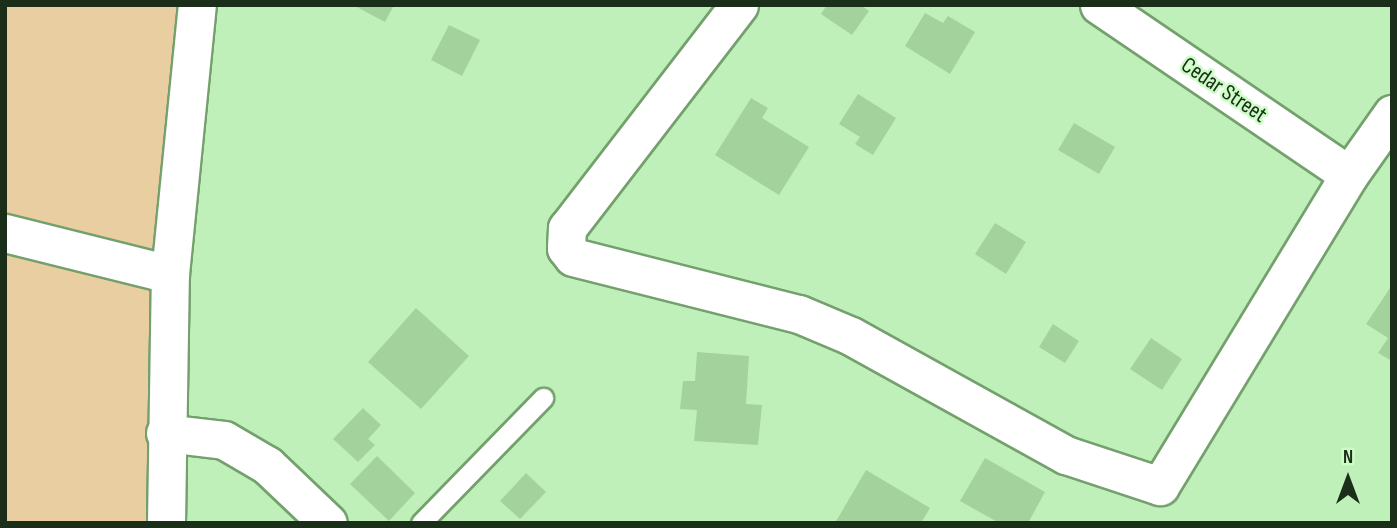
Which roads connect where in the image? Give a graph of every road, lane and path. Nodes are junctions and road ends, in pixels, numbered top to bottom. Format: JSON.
{"nodes":[{"id":1,"x":197,"y":5,"type":"edge"},
{"id":2,"x":739,"y":5,"type":"edge"},
{"id":3,"x":1099,"y":5,"type":"edge"},
{"id":4,"x":1392,"y":114,"type":"edge"},
{"id":5,"x":1349,"y":176,"type":"junction"},
{"id":6,"x":5,"y":233,"type":"edge"},
{"id":7,"x":170,"y":274,"type":"junction"},
{"id":8,"x":543,"y":398,"type":"dead end"},
{"id":9,"x":165,"y":433,"type":"junction"},
{"id":10,"x":166,"y":523,"type":"edge"},
{"id":11,"x":328,"y":523,"type":"edge"},
{"id":12,"x":421,"y":523,"type":"edge"}],
"edges":[{"from":1,"to":7,"type":"street"},
{"from":2,"to":5,"type":"street"},
{"from":3,"to":5,"type":"street","name":"Cedar Street"},
{"from":4,"to":5,"type":"street"},
{"from":6,"to":7,"type":"street"},
{"from":7,"to":9,"type":"street"},
{"from":8,"to":12,"type":"lane"},
{"from":9,"to":10,"type":"street"},
{"from":9,"to":11,"type":"street"}]}
